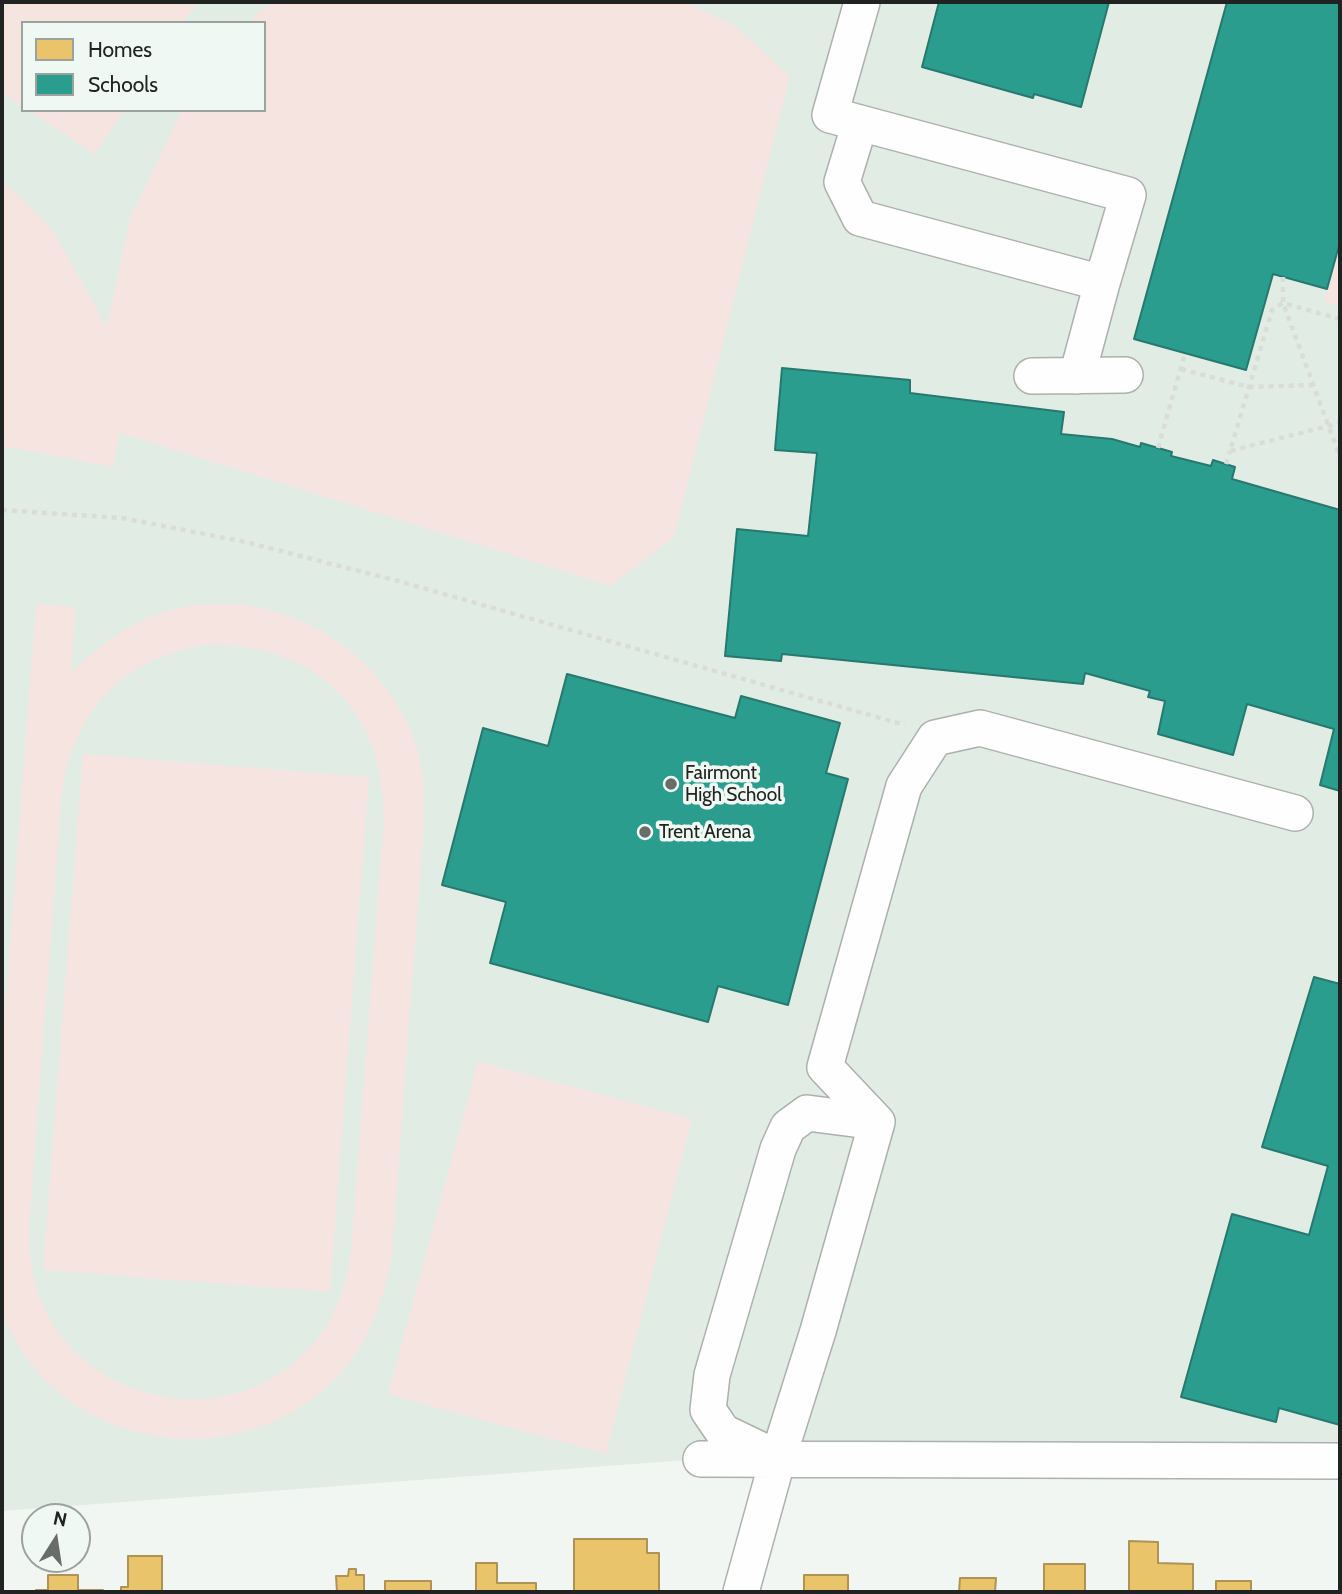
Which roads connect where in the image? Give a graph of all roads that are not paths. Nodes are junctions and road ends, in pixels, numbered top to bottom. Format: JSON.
{"nodes":[{"id":1,"x":862,"y":2,"type":"edge"},
{"id":2,"x":860,"y":123,"type":"junction"},
{"id":3,"x":1102,"y":283,"type":"junction"},
{"id":4,"x":1125,"y":375,"type":"dead end"},
{"id":5,"x":1032,"y":376,"type":"dead end"},
{"id":6,"x":1077,"y":376,"type":"junction"},
{"id":7,"x":1295,"y":813,"type":"dead end"},
{"id":8,"x":877,"y":1122,"type":"junction"},
{"id":9,"x":778,"y":1458,"type":"junction"},
{"id":10,"x":701,"y":1459,"type":"dead end"},
{"id":11,"x":1340,"y":1461,"type":"edge"},
{"id":12,"x":741,"y":1592,"type":"edge"}],
"edges":[{"from":1,"to":2,"type":"street"},
{"from":2,"to":3,"type":"street"},
{"from":2,"to":3,"type":"street"},
{"from":3,"to":6,"type":"street"},
{"from":4,"to":6,"type":"street"},
{"from":5,"to":6,"type":"street"},
{"from":7,"to":8,"type":"street"},
{"from":8,"to":9,"type":"street"},
{"from":8,"to":9,"type":"street"},
{"from":9,"to":10,"type":"street"},
{"from":9,"to":11,"type":"street"},
{"from":9,"to":12,"type":"street"}]}
